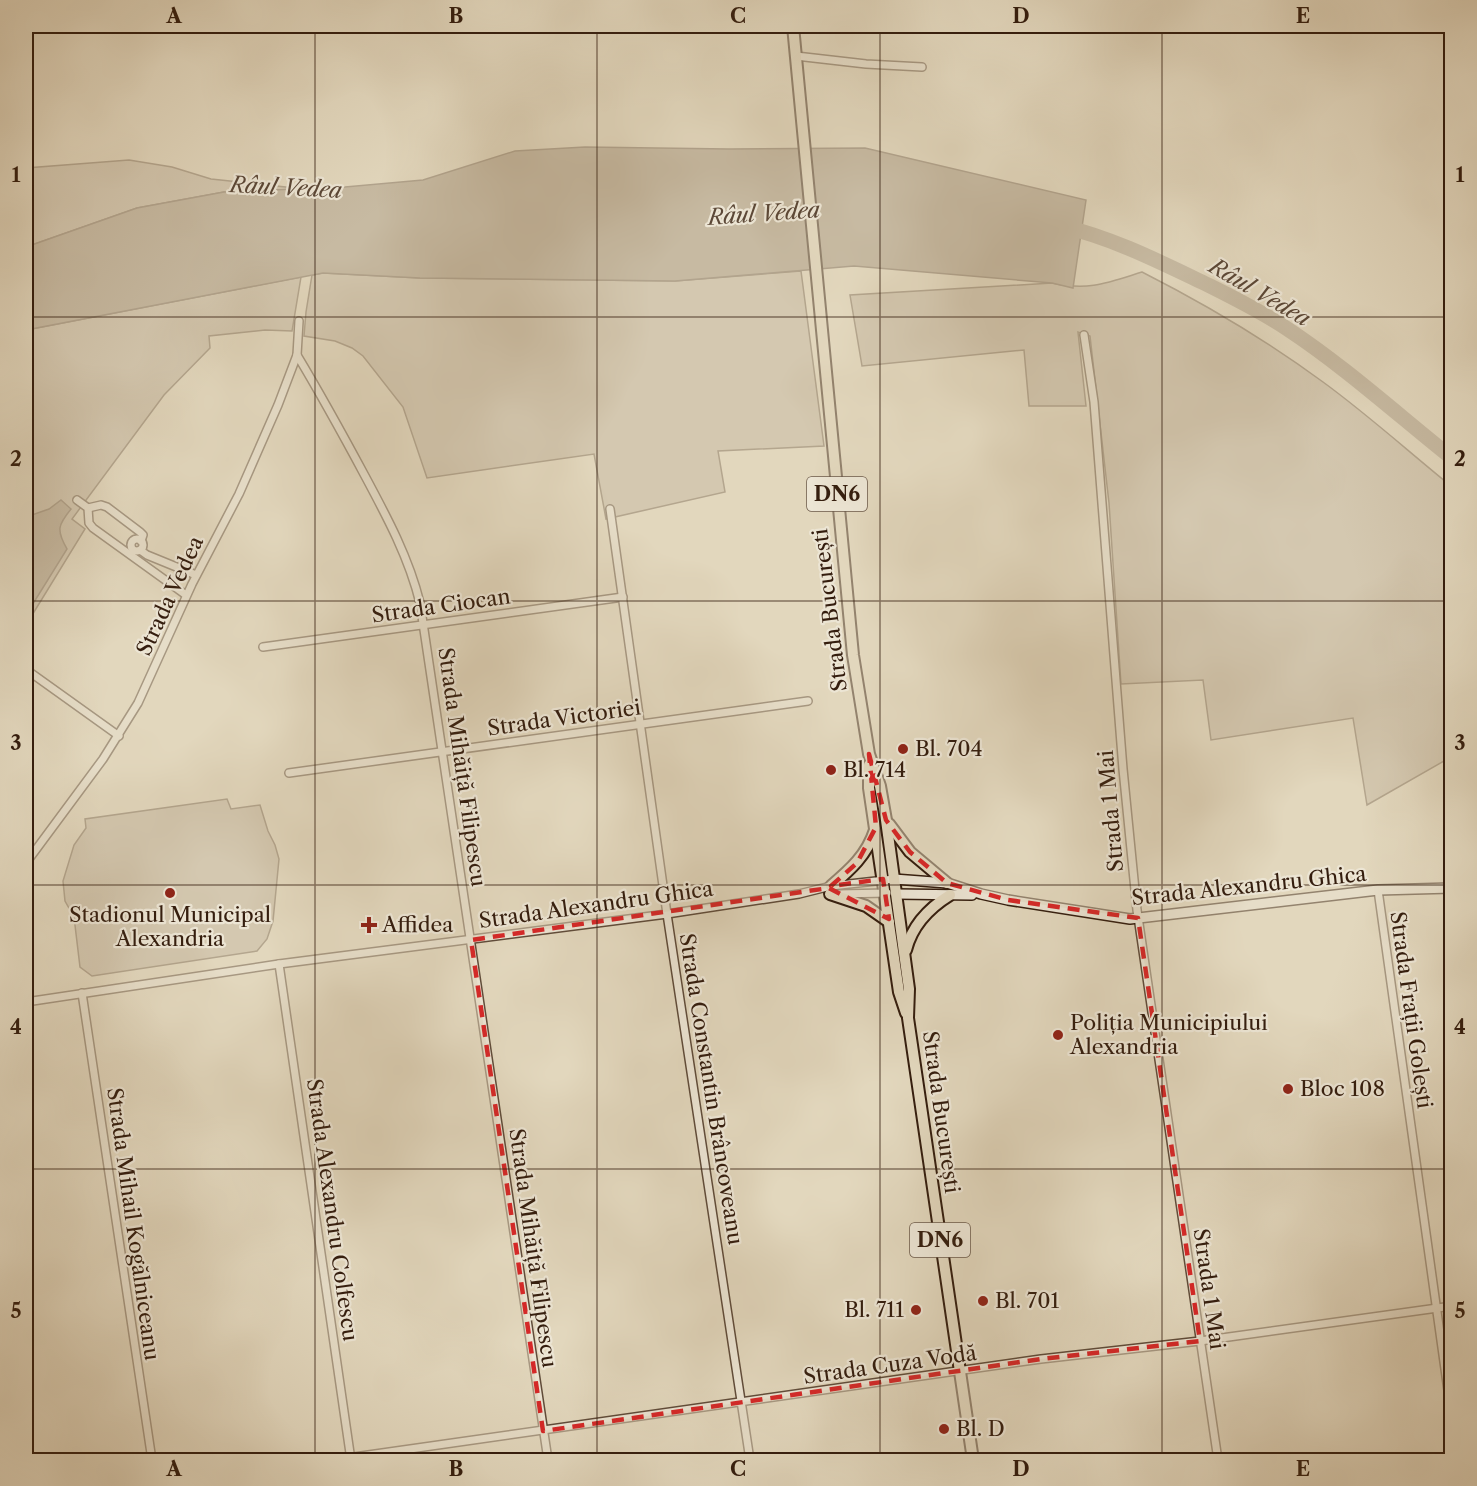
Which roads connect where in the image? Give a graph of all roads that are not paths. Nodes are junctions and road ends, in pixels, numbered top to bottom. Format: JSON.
{"nodes":[{"id":1,"x":793,"y":26,"type":"edge"},
{"id":2,"x":796,"y":56,"type":"junction"},
{"id":3,"x":922,"y":67,"type":"dead end"},
{"id":4,"x":299,"y":321,"type":"dead end"},
{"id":5,"x":1084,"y":335,"type":"dead end"},
{"id":6,"x":297,"y":355,"type":"junction"},
{"id":7,"x":76,"y":500,"type":"dead end"},
{"id":8,"x":88,"y":508,"type":"junction"},
{"id":9,"x":610,"y":509,"type":"dead end"},
{"id":10,"x":134,"y":552,"type":"junction"},
{"id":11,"x":196,"y":575,"type":"junction"},
{"id":12,"x":186,"y":595,"type":"junction"},
{"id":13,"x":623,"y":597,"type":"junction"},
{"id":14,"x":424,"y":625,"type":"junction"},
{"id":15,"x":263,"y":647,"type":"dead end"},
{"id":16,"x":31,"y":673,"type":"dead end"},
{"id":17,"x":808,"y":701,"type":"dead end"},
{"id":18,"x":640,"y":723,"type":"junction"},
{"id":19,"x":119,"y":736,"type":"junction"},
{"id":20,"x":443,"y":752,"type":"junction"},
{"id":21,"x":869,"y":754,"type":"junction"},
{"id":22,"x":289,"y":773,"type":"dead end"},
{"id":23,"x":886,"y":820,"type":"junction"},
{"id":24,"x":876,"y":827,"type":"junction"},
{"id":25,"x":26,"y":863,"type":"edge"},
{"id":26,"x":889,"y":879,"type":"junction"},
{"id":27,"x":947,"y":883,"type":"junction"},
{"id":28,"x":1452,"y":888,"type":"edge"},
{"id":29,"x":830,"y":890,"type":"junction"},
{"id":30,"x":1378,"y":890,"type":"junction"},
{"id":31,"x":890,"y":893,"type":"junction"},
{"id":32,"x":981,"y":894,"type":"junction"},
{"id":33,"x":950,"y":896,"type":"junction"},
{"id":34,"x":667,"y":914,"type":"junction"},
{"id":35,"x":1138,"y":918,"type":"junction"},
{"id":36,"x":889,"y":922,"type":"junction"},
{"id":37,"x":471,"y":940,"type":"junction"},
{"id":38,"x":905,"y":956,"type":"junction"},
{"id":39,"x":279,"y":964,"type":"junction"},
{"id":40,"x":82,"y":993,"type":"junction"},
{"id":41,"x":26,"y":1002,"type":"edge"},
{"id":42,"x":908,"y":1018,"type":"junction"},
{"id":43,"x":1452,"y":1306,"type":"edge"},
{"id":44,"x":1435,"y":1308,"type":"junction"},
{"id":45,"x":1200,"y":1341,"type":"junction"},
{"id":46,"x":960,"y":1372,"type":"junction"},
{"id":47,"x":742,"y":1402,"type":"junction"},
{"id":48,"x":1452,"y":1419,"type":"edge"},
{"id":49,"x":543,"y":1431,"type":"junction"},
{"id":50,"x":351,"y":1459,"type":"edge"},
{"id":51,"x":152,"y":1461,"type":"edge"},
{"id":52,"x":333,"y":1461,"type":"edge"},
{"id":53,"x":548,"y":1461,"type":"edge"},
{"id":54,"x":750,"y":1461,"type":"edge"},
{"id":55,"x":973,"y":1461,"type":"edge"},
{"id":56,"x":1218,"y":1461,"type":"edge"}],
"edges":[{"from":1,"to":2,"type":"main road","number":"DN6"},
{"from":2,"to":3,"type":"street"},
{"from":2,"to":21,"type":"main road","name":"Strada București","number":"DN6"},
{"from":4,"to":6,"type":"street","name":"Strada Vedea"},
{"from":5,"to":35,"type":"street","name":"Strada 1 Mai"},
{"from":6,"to":11,"type":"street","name":"Strada Vedea"},
{"from":6,"to":14,"type":"street","name":"Strada Mihăiță Filipescu"},
{"from":7,"to":8,"type":"street"},
{"from":8,"to":10,"type":"street"},
{"from":8,"to":10,"type":"street"},
{"from":9,"to":13,"type":"street","name":"Strada Constantin Brâncoveanu"},
{"from":10,"to":11,"type":"street"},
{"from":10,"to":12,"type":"street"},
{"from":11,"to":12,"type":"street","name":"Strada Vedea"},
{"from":12,"to":19,"type":"street","name":"Strada Vedea"},
{"from":13,"to":14,"type":"street","name":"Strada Ciocan"},
{"from":13,"to":18,"type":"street","name":"Strada Constantin Brâncoveanu"},
{"from":14,"to":15,"type":"street","name":"Strada Ciocan"},
{"from":14,"to":20,"type":"street","name":"Strada Mihăiță Filipescu"},
{"from":16,"to":19,"type":"street"},
{"from":17,"to":18,"type":"street","name":"Strada Victoriei"},
{"from":18,"to":20,"type":"street","name":"Strada Victoriei"},
{"from":18,"to":34,"type":"street","name":"Strada Constantin Brâncoveanu"},
{"from":19,"to":25,"type":"street","name":"Strada Vedea"},
{"from":20,"to":22,"type":"street","name":"Strada Victoriei"},
{"from":20,"to":37,"type":"street","name":"Strada Mihăiță Filipescu"},
{"from":21,"to":23,"type":"main road","name":"Strada București","number":"DN6"},
{"from":21,"to":24,"type":"main road","name":"Strada București","number":"DN6"},
{"from":23,"to":26,"type":"main road","name":"Strada București","number":"DN6"},
{"from":23,"to":27,"type":"main road"},
{"from":24,"to":26,"type":"main road","name":"Strada București","number":"DN6"},
{"from":24,"to":29,"type":"main road"},
{"from":26,"to":27,"type":"street","name":"Strada Alexandru Ghica"},
{"from":26,"to":29,"type":"street","name":"Strada Alexandru Ghica"},
{"from":26,"to":31,"type":"main road","name":"Strada București","number":"DN6"},
{"from":27,"to":32,"type":"street","name":"Strada Alexandru Ghica"},
{"from":28,"to":30,"type":"street","name":"Strada Alexandru Ghica"},
{"from":29,"to":31,"type":"street","name":"Strada Alexandru Ghica"},
{"from":29,"to":34,"type":"street","name":"Strada Alexandru Ghica"},
{"from":29,"to":36,"type":"main road"},
{"from":30,"to":35,"type":"street","name":"Strada Alexandru Ghica"},
{"from":30,"to":44,"type":"street","name":"Strada Frații Golești"},
{"from":31,"to":33,"type":"street","name":"Strada Alexandru Ghica"},
{"from":31,"to":36,"type":"main road","name":"Strada București","number":"DN6"},
{"from":31,"to":38,"type":"main road","name":"Strada București","number":"DN6"},
{"from":32,"to":33,"type":"street","name":"Strada Alexandru Ghica"},
{"from":32,"to":35,"type":"street","name":"Strada Alexandru Ghica"},
{"from":33,"to":38,"type":"main road"},
{"from":34,"to":37,"type":"street","name":"Strada Alexandru Ghica"},
{"from":34,"to":47,"type":"street","name":"Strada Constantin Brâncoveanu"},
{"from":35,"to":45,"type":"street","name":"Strada 1 Mai"},
{"from":36,"to":42,"type":"main road","name":"Strada București","number":"DN6"},
{"from":37,"to":39,"type":"street","name":"Strada Alexandru Ghica"},
{"from":37,"to":49,"type":"street","name":"Strada Mihăiță Filipescu"},
{"from":38,"to":42,"type":"main road","name":"Strada București","number":"DN6"},
{"from":39,"to":40,"type":"street","name":"Strada Alexandru Ghica"},
{"from":39,"to":50,"type":"street","name":"Strada Alexandru Colfescu"},
{"from":40,"to":41,"type":"street","name":"Strada Alexandru Ghica"},
{"from":40,"to":51,"type":"street","name":"Strada Mihail Kogălniceanu"},
{"from":42,"to":46,"type":"main road","name":"Strada București","number":"DN6"},
{"from":43,"to":44,"type":"street","name":"Strada Cuza Vodă"},
{"from":44,"to":45,"type":"street","name":"Strada Cuza Vodă"},
{"from":44,"to":48,"type":"street","name":"Strada Frații Golești"},
{"from":45,"to":46,"type":"street","name":"Strada Cuza Vodă"},
{"from":45,"to":56,"type":"street","name":"Strada 1 Mai"},
{"from":46,"to":47,"type":"street","name":"Strada Cuza Vodă"},
{"from":46,"to":55,"type":"main road","name":"Strada București","number":"DN6"},
{"from":47,"to":49,"type":"street","name":"Strada Cuza Vodă"},
{"from":47,"to":54,"type":"street","name":"Strada Constantin Brâncoveanu"},
{"from":49,"to":50,"type":"street","name":"Strada Cuza Vodă"},
{"from":49,"to":53,"type":"street","name":"Strada Mihăiță Filipescu"},
{"from":50,"to":52,"type":"street","name":"Strada Cuza Vodă"}]}
